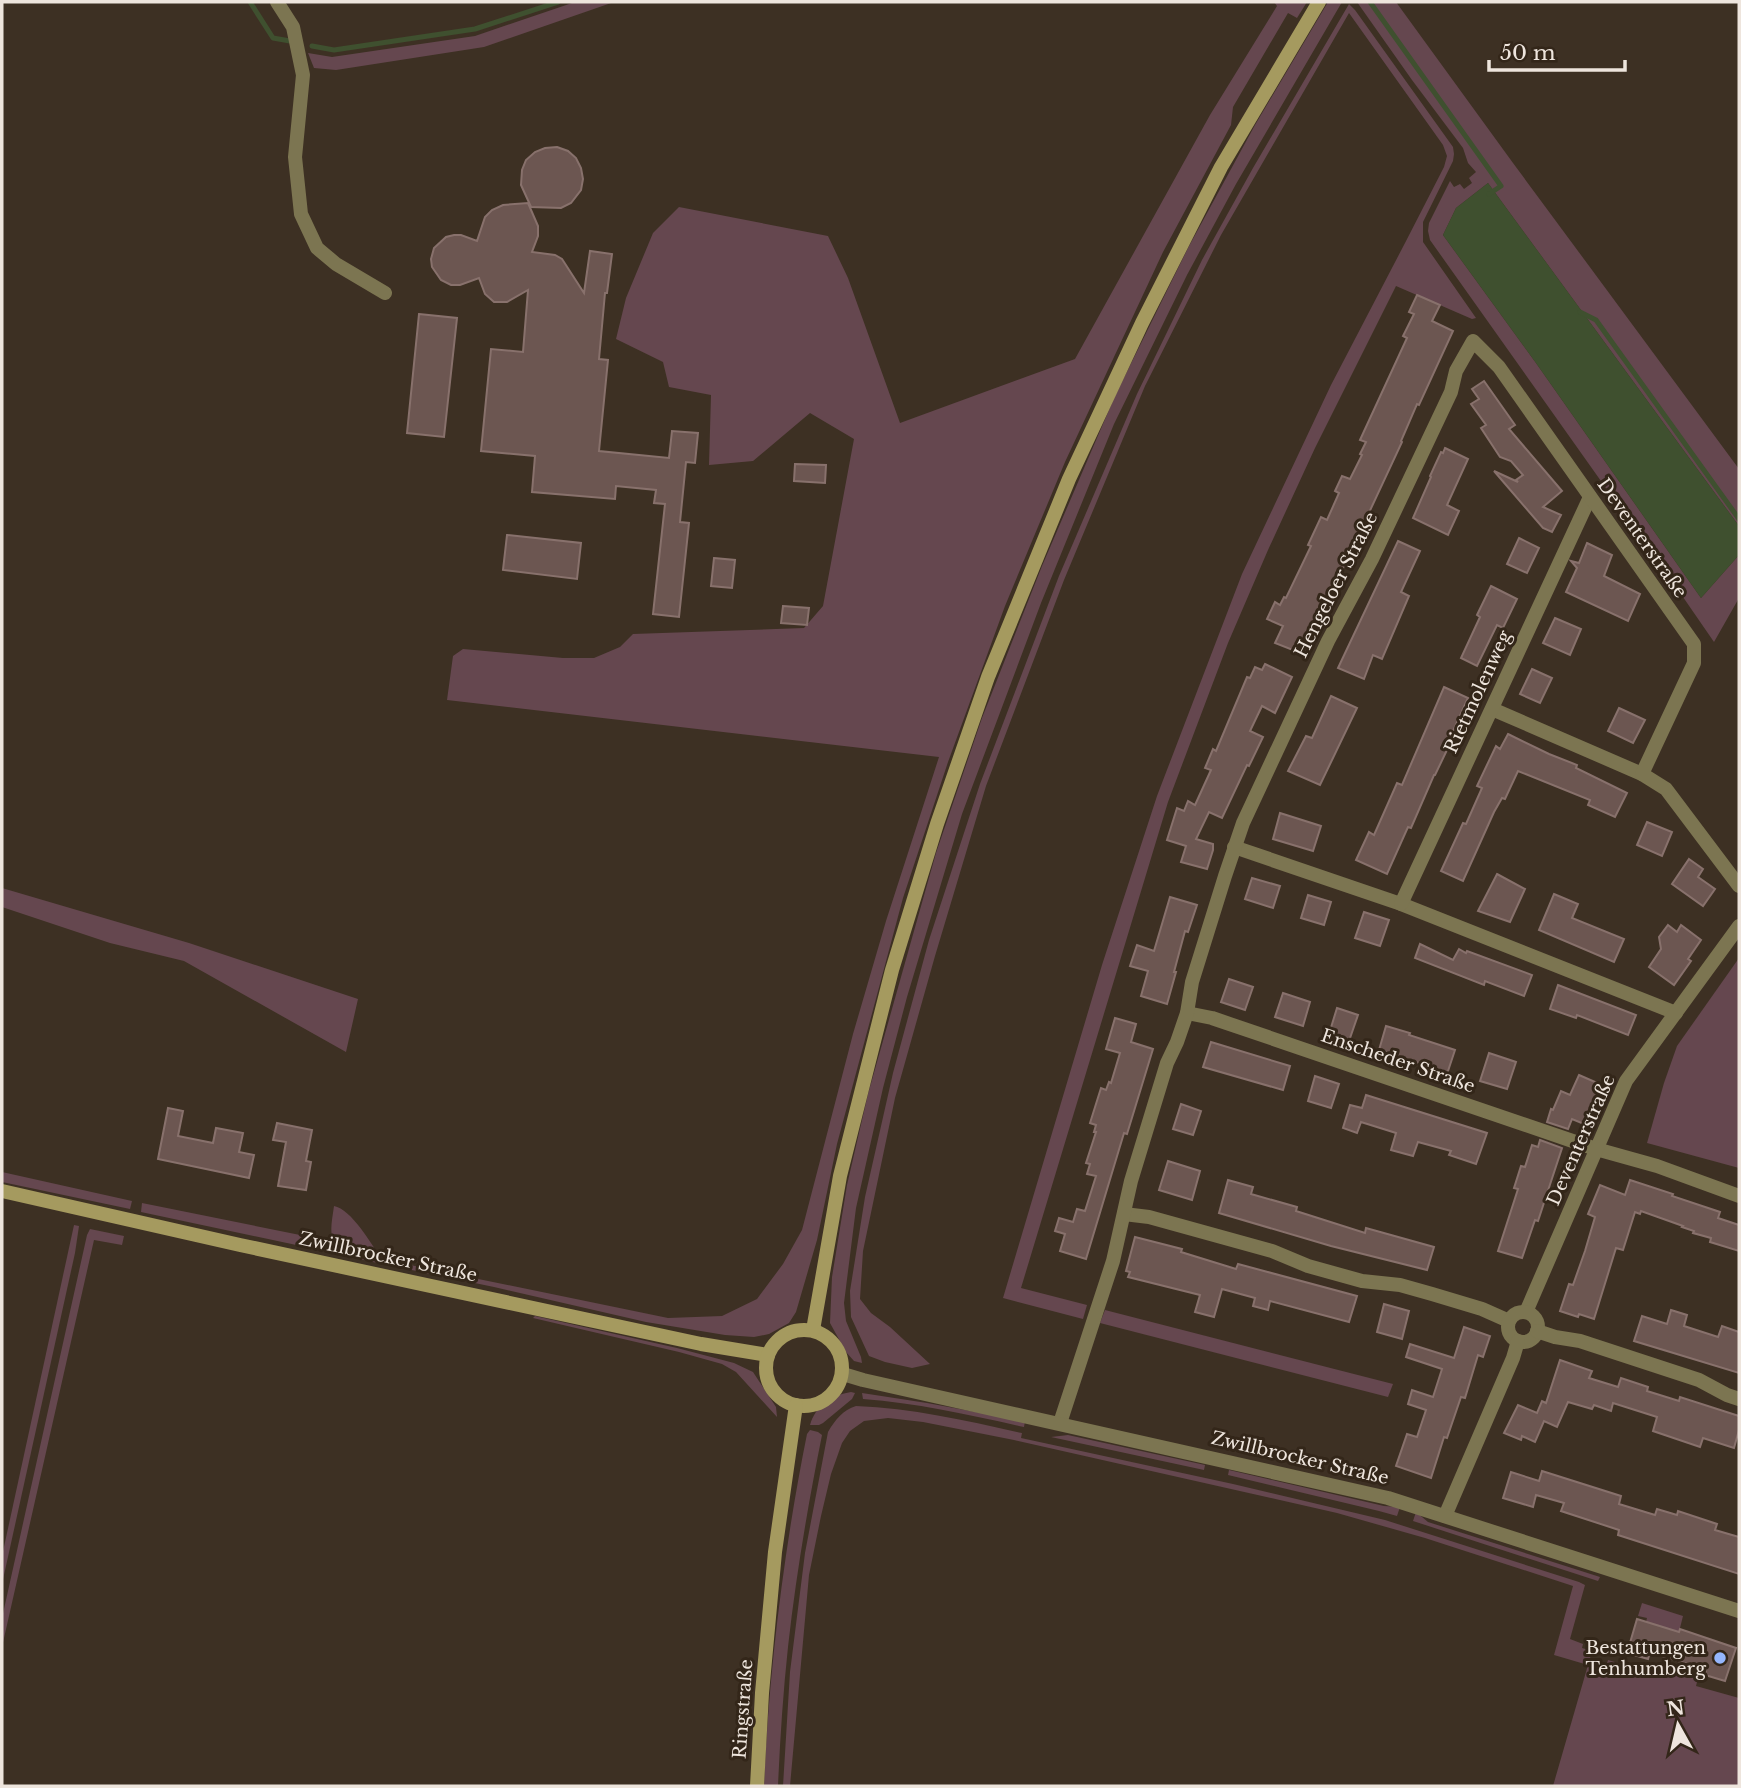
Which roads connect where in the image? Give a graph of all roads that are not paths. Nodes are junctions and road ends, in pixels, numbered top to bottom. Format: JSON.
{"nodes":[{"id":1,"x":277,"y":2,"type":"edge"},
{"id":2,"x":1319,"y":2,"type":"edge"},
{"id":3,"x":385,"y":293,"type":"dead end"},
{"id":4,"x":1473,"y":341,"type":"joint"},
{"id":5,"x":1590,"y":497,"type":"junction"},
{"id":6,"x":1492,"y":709,"type":"junction"},
{"id":7,"x":1642,"y":774,"type":"junction"},
{"id":8,"x":1234,"y":848,"type":"junction"},
{"id":9,"x":1739,"y":886,"type":"edge"},
{"id":10,"x":1401,"y":904,"type":"junction"},
{"id":11,"x":1739,"y":926,"type":"edge"},
{"id":12,"x":1186,"y":1013,"type":"junction"},
{"id":13,"x":1675,"y":1013,"type":"junction"},
{"id":14,"x":1596,"y":1149,"type":"junction"},
{"id":15,"x":2,"y":1191,"type":"edge"},
{"id":16,"x":1739,"y":1196,"type":"edge"},
{"id":17,"x":1124,"y":1214,"type":"junction"},
{"id":18,"x":1526,"y":1312,"type":"junction"},
{"id":19,"x":1509,"y":1321,"type":"junction"},
{"id":20,"x":813,"y":1330,"type":"junction"},
{"id":21,"x":1536,"y":1331,"type":"junction"},
{"id":22,"x":1518,"y":1341,"type":"junction"},
{"id":23,"x":768,"y":1355,"type":"junction"},
{"id":24,"x":842,"y":1374,"type":"junction"},
{"id":25,"x":1739,"y":1399,"type":"edge"},
{"id":26,"x":796,"y":1405,"type":"junction"},
{"id":27,"x":1060,"y":1423,"type":"junction"},
{"id":28,"x":1445,"y":1516,"type":"junction"},
{"id":29,"x":1739,"y":1611,"type":"edge"},
{"id":30,"x":757,"y":1786,"type":"edge"}],
"edges":[{"from":1,"to":3,"type":"street"},
{"from":2,"to":20,"type":"main road"},
{"from":4,"to":5,"type":"street","name":"Deventerstraße"},
{"from":4,"to":8,"type":"street","name":"Hengeloer Straße"},
{"from":5,"to":6,"type":"street","name":"Rietmolenweg"},
{"from":5,"to":7,"type":"street","name":"Deventerstraße"},
{"from":6,"to":7,"type":"street"},
{"from":6,"to":10,"type":"street","name":"Rietmolenweg"},
{"from":7,"to":9,"type":"street"},
{"from":8,"to":10,"type":"street"},
{"from":8,"to":12,"type":"street","name":"Hengeloer Straße"},
{"from":10,"to":13,"type":"street"},
{"from":11,"to":13,"type":"street","name":"Deventerstraße"},
{"from":12,"to":14,"type":"street","name":"Enscheder Straße"},
{"from":12,"to":17,"type":"street"},
{"from":13,"to":14,"type":"street","name":"Deventerstraße"},
{"from":14,"to":16,"type":"street","name":"Enscheder Straße"},
{"from":14,"to":18,"type":"street","name":"Deventerstraße"},
{"from":15,"to":23,"type":"main road","name":"Zwillbrocker Straße"},
{"from":17,"to":19,"type":"street"},
{"from":17,"to":27,"type":"street"},
{"from":18,"to":19,"type":"street"},
{"from":18,"to":21,"type":"street"},
{"from":19,"to":22,"type":"street"},
{"from":20,"to":23,"type":"main road"},
{"from":20,"to":24,"type":"main road"},
{"from":21,"to":22,"type":"street"},
{"from":21,"to":25,"type":"street"},
{"from":22,"to":28,"type":"street"},
{"from":23,"to":26,"type":"main road"},
{"from":24,"to":26,"type":"main road"},
{"from":24,"to":27,"type":"street","name":"Zwillbrocker Straße"},
{"from":26,"to":30,"type":"main road","name":"Ringstraße"},
{"from":27,"to":28,"type":"street","name":"Zwillbrocker Straße"},
{"from":28,"to":29,"type":"street","name":"Zwillbrocker Straße"}]}
